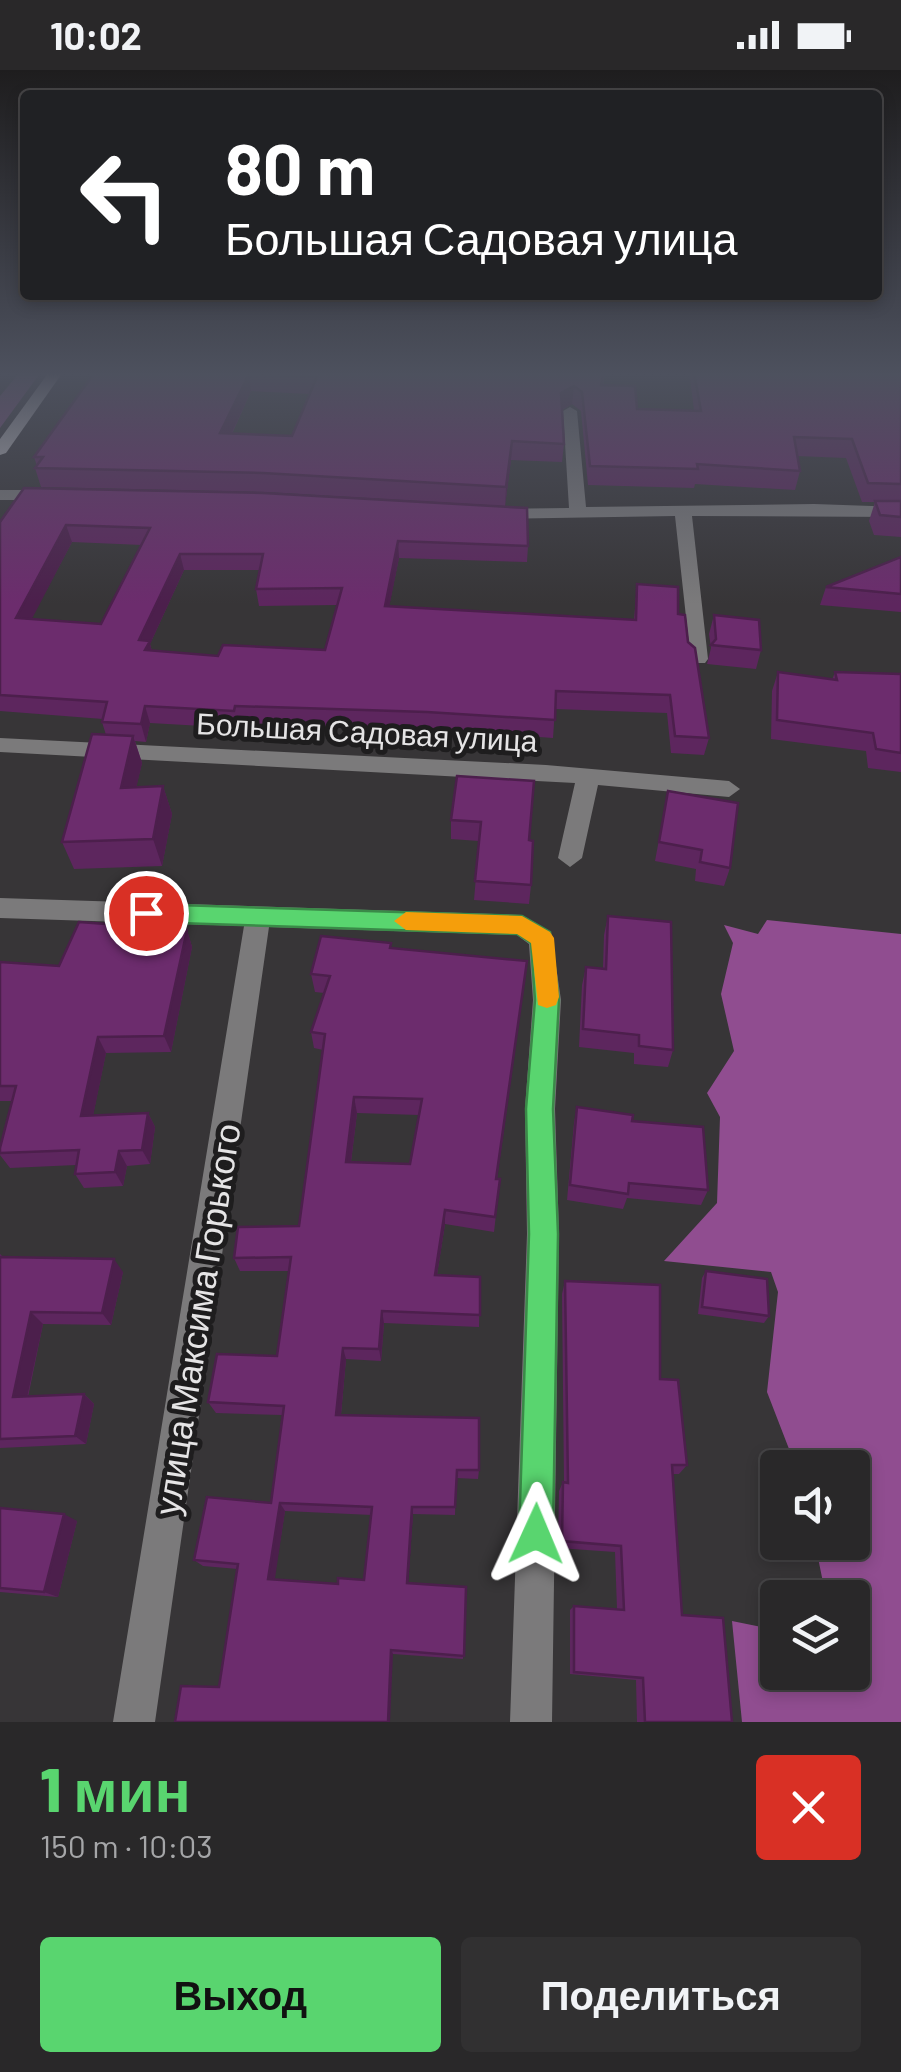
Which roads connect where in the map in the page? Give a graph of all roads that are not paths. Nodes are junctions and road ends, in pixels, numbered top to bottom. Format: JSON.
{"nodes":[{"id":1,"x":573,"y":449,"type":"edge"},
{"id":2,"x":0,"y":495,"type":"edge"},
{"id":3,"x":75,"y":495,"type":"edge"},
{"id":4,"x":682,"y":512,"type":"junction"},
{"id":5,"x":901,"y":512,"type":"edge"},
{"id":6,"x":485,"y":514,"type":"edge"},
{"id":7,"x":578,"y":514,"type":"junction"},
{"id":8,"x":698,"y":659,"type":"edge"},
{"id":9,"x":0,"y":745,"type":"edge"},
{"id":10,"x":588,"y":778,"type":"junction"},
{"id":11,"x":729,"y":789,"type":"dead end"},
{"id":12,"x":570,"y":858,"type":"dead end"},
{"id":13,"x":0,"y":908,"type":"edge"},
{"id":14,"x":258,"y":917,"type":"junction"},
{"id":15,"x":134,"y":1722,"type":"edge"},
{"id":16,"x":531,"y":1722,"type":"edge"}],
"edges":[{"from":1,"to":7,"type":"street"},
{"from":2,"to":3,"type":"street"},
{"from":4,"to":5,"type":"street"},
{"from":4,"to":7,"type":"street"},
{"from":4,"to":8,"type":"street"},
{"from":6,"to":7,"type":"street"},
{"from":9,"to":10,"type":"street","name":"Большая Садовая улица"},
{"from":10,"to":11,"type":"street","name":"Большая Садовая улица"},
{"from":10,"to":12,"type":"street"},
{"from":13,"to":14,"type":"street"},
{"from":14,"to":15,"type":"street","name":"улица Максима Горького"},
{"from":14,"to":16,"type":"street"}]}
